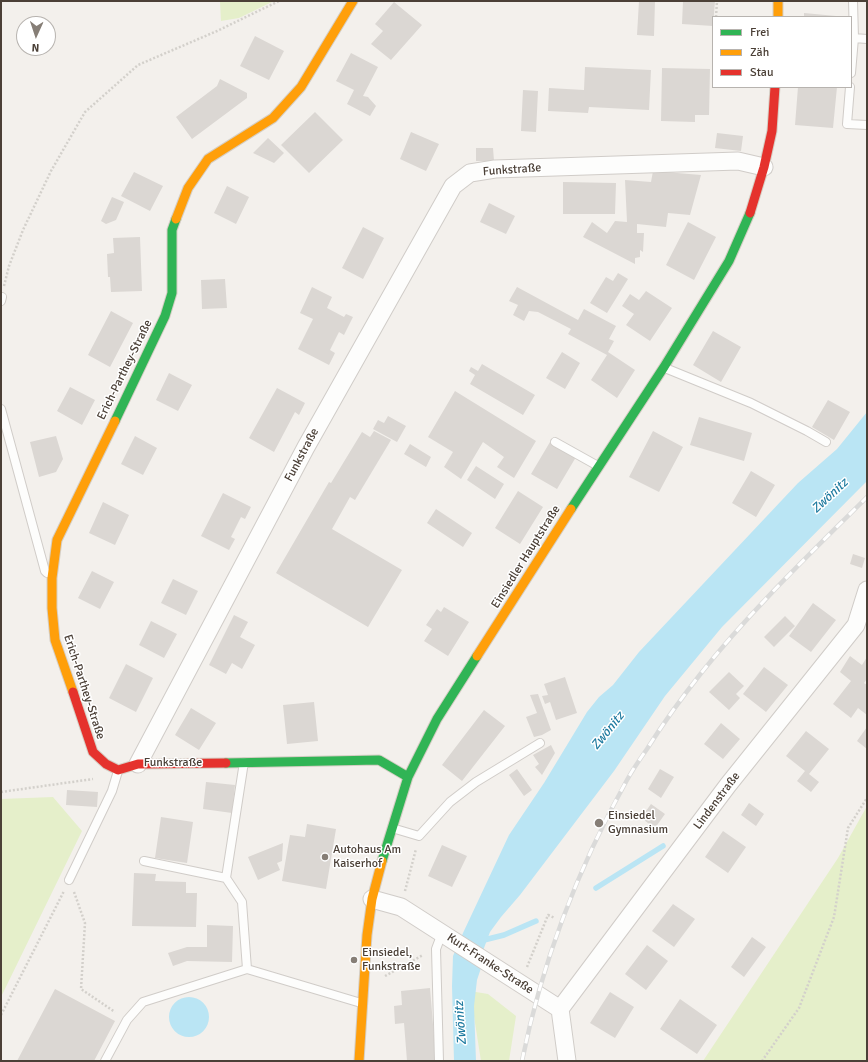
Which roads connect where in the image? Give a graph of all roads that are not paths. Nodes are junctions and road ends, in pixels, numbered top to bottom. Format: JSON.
{"nodes":[{"id":1,"x":354,"y":1,"type":"edge"},
{"id":2,"x":778,"y":1,"type":"edge"},
{"id":3,"x":853,"y":1,"type":"edge"},
{"id":4,"x":778,"y":16,"type":"edge"},
{"id":5,"x":854,"y":38,"type":"junction"},
{"id":6,"x":867,"y":39,"type":"edge"},
{"id":7,"x":852,"y":61,"type":"edge"},
{"id":8,"x":775,"y":88,"type":"edge"},
{"id":9,"x":850,"y":88,"type":"edge"},
{"id":10,"x":867,"y":126,"type":"edge"},
{"id":11,"x":764,"y":167,"type":"junction"},
{"id":12,"x":664,"y":367,"type":"junction"},
{"id":13,"x":1,"y":409,"type":"edge"},
{"id":14,"x":555,"y":442,"type":"dead end"},
{"id":15,"x":826,"y":442,"type":"dead end"},
{"id":16,"x":598,"y":466,"type":"junction"},
{"id":17,"x":52,"y":578,"type":"junction"},
{"id":18,"x":866,"y":595,"type":"edge"},
{"id":19,"x":540,"y":743,"type":"dead end"},
{"id":20,"x":244,"y":762,"type":"junction"},
{"id":21,"x":138,"y":764,"type":"junction"},
{"id":22,"x":118,"y":770,"type":"junction"},
{"id":23,"x":408,"y":777,"type":"junction"},
{"id":24,"x":391,"y":828,"type":"junction"},
{"id":25,"x":144,"y":861,"type":"dead end"},
{"id":26,"x":226,"y":878,"type":"junction"},
{"id":27,"x":69,"y":880,"type":"road end"},
{"id":28,"x":372,"y":899,"type":"junction"},
{"id":29,"x":447,"y":936,"type":"junction"},
{"id":30,"x":247,"y":969,"type":"junction"},
{"id":31,"x":362,"y":1003,"type":"junction"},
{"id":32,"x":560,"y":1009,"type":"junction"},
{"id":33,"x":105,"y":1061,"type":"edge"},
{"id":34,"x":360,"y":1061,"type":"edge"},
{"id":35,"x":439,"y":1061,"type":"edge"},
{"id":36,"x":567,"y":1061,"type":"edge"}],
"edges":[{"from":1,"to":17,"type":"street","name":"Erich-Parthey-Straße"},
{"from":2,"to":4,"type":"street"},
{"from":3,"to":5,"type":"lane"},
{"from":5,"to":6,"type":"lane"},
{"from":5,"to":7,"type":"lane"},
{"from":8,"to":11,"type":"street","name":"Einsiedler Hauptstraße"},
{"from":9,"to":10,"type":"lane"},
{"from":11,"to":12,"type":"street","name":"Einsiedler Hauptstraße"},
{"from":11,"to":21,"type":"street","name":"Funkstraße"},
{"from":12,"to":15,"type":"lane"},
{"from":12,"to":16,"type":"street","name":"Einsiedler Hauptstraße"},
{"from":13,"to":17,"type":"lane"},
{"from":14,"to":16,"type":"lane"},
{"from":16,"to":23,"type":"street","name":"Einsiedler Hauptstraße"},
{"from":17,"to":22,"type":"street","name":"Erich-Parthey-Straße"},
{"from":18,"to":32,"type":"street","name":"Lindenstraße"},
{"from":19,"to":24,"type":"lane"},
{"from":20,"to":21,"type":"street","name":"Funkstraße"},
{"from":20,"to":23,"type":"street","name":"Funkstraße"},
{"from":20,"to":26,"type":"lane"},
{"from":21,"to":22,"type":"street"},
{"from":22,"to":27,"type":"lane"},
{"from":23,"to":24,"type":"street","name":"Einsiedler Hauptstraße"},
{"from":24,"to":28,"type":"street","name":"Einsiedler Hauptstraße"},
{"from":25,"to":26,"type":"lane"},
{"from":26,"to":30,"type":"lane"},
{"from":28,"to":29,"type":"street","name":"Kurt-Franke-Straße"},
{"from":28,"to":31,"type":"street","name":"Einsiedler Hauptstraße"},
{"from":29,"to":32,"type":"street","name":"Kurt-Franke-Straße"},
{"from":29,"to":35,"type":"lane"},
{"from":30,"to":31,"type":"lane"},
{"from":30,"to":33,"type":"lane"},
{"from":31,"to":34,"type":"street","name":"Einsiedler Hauptstraße"},
{"from":32,"to":36,"type":"street"}]}
